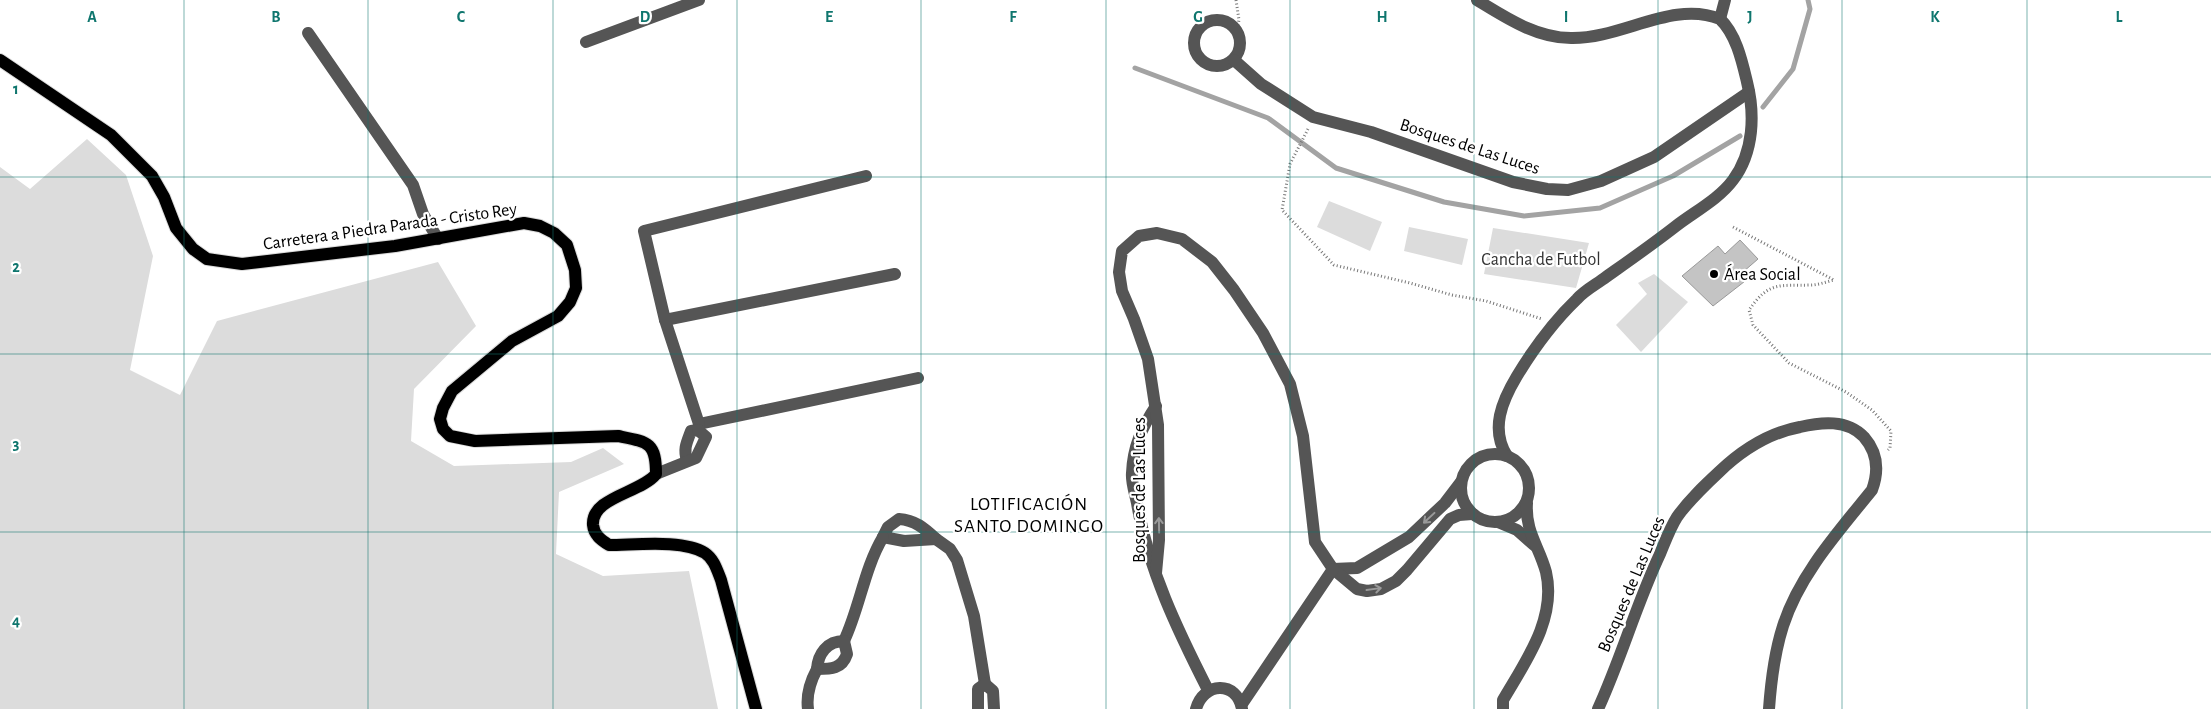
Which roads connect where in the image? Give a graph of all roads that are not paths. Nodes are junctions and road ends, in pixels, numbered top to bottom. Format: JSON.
{"nodes":[{"id":1,"x":700,"y":0,"type":"edge"},
{"id":2,"x":1477,"y":0,"type":"edge"},
{"id":3,"x":1724,"y":0,"type":"edge"},
{"id":4,"x":1720,"y":19,"type":"junction"},
{"id":5,"x":308,"y":33,"type":"dead end"},
{"id":6,"x":586,"y":42,"type":"dead end"},
{"id":7,"x":0,"y":60,"type":"edge"},
{"id":8,"x":1234,"y":60,"type":"junction"},
{"id":9,"x":1750,"y":92,"type":"junction"},
{"id":10,"x":866,"y":176,"type":"dead end"},
{"id":11,"x":438,"y":239,"type":"junction"},
{"id":12,"x":895,"y":274,"type":"dead end"},
{"id":13,"x":665,"y":320,"type":"junction"},
{"id":14,"x":918,"y":378,"type":"dead end"},
{"id":15,"x":1156,"y":406,"type":"junction"},
{"id":16,"x":698,"y":427,"type":"junction"},
{"id":17,"x":1498,"y":428,"type":"junction"},
{"id":18,"x":1480,"y":456,"type":"junction"},
{"id":19,"x":1508,"y":456,"type":"junction"},
{"id":20,"x":656,"y":474,"type":"junction"},
{"id":21,"x":1461,"y":482,"type":"junction"},
{"id":22,"x":1527,"y":503,"type":"junction"},
{"id":23,"x":1472,"y":514,"type":"junction"},
{"id":24,"x":1498,"y":522,"type":"junction"},
{"id":25,"x":883,"y":537,"type":"junction"},
{"id":26,"x":936,"y":539,"type":"junction"},
{"id":27,"x":1535,"y":547,"type":"junction"},
{"id":28,"x":1332,"y":569,"type":"junction"},
{"id":29,"x":1156,"y":573,"type":"junction"},
{"id":30,"x":844,"y":641,"type":"junction"},
{"id":31,"x":817,"y":670,"type":"junction"},
{"id":32,"x":985,"y":684,"type":"junction"},
{"id":33,"x":1208,"y":690,"type":"junction"},
{"id":34,"x":1242,"y":707,"type":"edge"},
{"id":35,"x":756,"y":709,"type":"edge"},
{"id":36,"x":808,"y":709,"type":"edge"},
{"id":37,"x":978,"y":709,"type":"edge"},
{"id":38,"x":994,"y":709,"type":"edge"},
{"id":39,"x":1196,"y":709,"type":"edge"},
{"id":40,"x":1503,"y":709,"type":"edge"},
{"id":41,"x":1598,"y":709,"type":"edge"},
{"id":42,"x":1769,"y":709,"type":"edge"}],
"edges":[{"from":1,"to":6,"type":"street"},
{"from":2,"to":4,"type":"street"},
{"from":3,"to":4,"type":"street"},
{"from":4,"to":9,"type":"street"},
{"from":5,"to":11,"type":"street"},
{"from":7,"to":11,"type":"main road","name":"Carretera a Piedra Parada - Cristo Rey"},
{"from":8,"to":8,"type":"street"},
{"from":8,"to":9,"type":"street","name":"Bosques de Las Luces"},
{"from":9,"to":17,"type":"street"},
{"from":10,"to":13,"type":"street"},
{"from":11,"to":20,"type":"main road","name":"Carretera a Piedra Parada - Cristo Rey"},
{"from":12,"to":13,"type":"street"},
{"from":13,"to":16,"type":"street"},
{"from":14,"to":16,"type":"street"},
{"from":15,"to":28,"type":"street","name":"Bosques de Las Luces"},
{"from":29,"to":15,"type":"street","name":"Bosques de Las Luces","one_way":true},
{"from":15,"to":29,"type":"street","name":"Bosques de Las Luces"},
{"from":16,"to":20,"type":"street"},
{"from":17,"to":18,"type":"street"},
{"from":17,"to":19,"type":"street"},
{"from":18,"to":19,"type":"street"},
{"from":18,"to":21,"type":"street"},
{"from":19,"to":22,"type":"street"},
{"from":20,"to":35,"type":"main road"},
{"from":21,"to":23,"type":"street"},
{"from":21,"to":28,"type":"street","one_way":true},
{"from":22,"to":24,"type":"street"},
{"from":22,"to":27,"type":"street"},
{"from":23,"to":24,"type":"street"},
{"from":28,"to":23,"type":"street","name":"Bosques de Las Luces","one_way":true},
{"from":24,"to":27,"type":"street"},
{"from":25,"to":26,"type":"street"},
{"from":25,"to":26,"type":"street"},
{"from":25,"to":30,"type":"street"},
{"from":26,"to":32,"type":"street"},
{"from":27,"to":40,"type":"street"},
{"from":28,"to":34,"type":"street"},
{"from":29,"to":33,"type":"street","name":"Bosques de Las Luces"},
{"from":30,"to":31,"type":"street"},
{"from":30,"to":31,"type":"street"},
{"from":31,"to":36,"type":"street"},
{"from":32,"to":37,"type":"street"},
{"from":32,"to":38,"type":"street"},
{"from":33,"to":34,"type":"street"},
{"from":33,"to":39,"type":"street"},
{"from":41,"to":42,"type":"street","name":"Bosques de Las Luces"}]}
